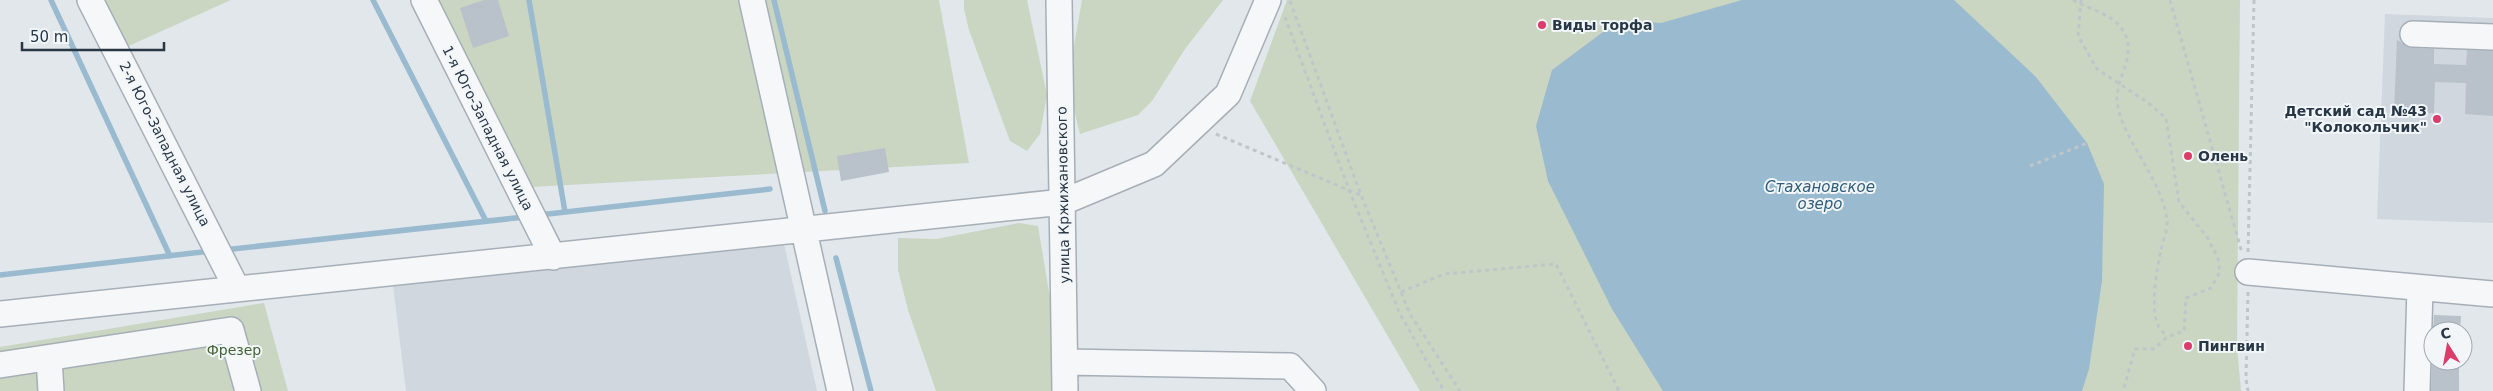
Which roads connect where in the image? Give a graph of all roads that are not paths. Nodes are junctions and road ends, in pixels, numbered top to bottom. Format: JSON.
{"nodes":[{"id":1,"x":90,"y":0,"type":"edge"},
{"id":2,"x":424,"y":0,"type":"edge"},
{"id":3,"x":752,"y":0,"type":"edge"},
{"id":4,"x":1059,"y":0,"type":"edge"},
{"id":5,"x":1275,"y":4,"type":"edge"},
{"id":6,"x":2413,"y":34,"type":"dead end"},
{"id":7,"x":2493,"y":37,"type":"edge"},
{"id":8,"x":1063,"y":202,"type":"junction"},
{"id":9,"x":805,"y":230,"type":"junction"},
{"id":10,"x":553,"y":257,"type":"junction"},
{"id":11,"x":2248,"y":272,"type":"road end"},
{"id":12,"x":2420,"y":288,"type":"junction"},
{"id":13,"x":237,"y":289,"type":"junction"},
{"id":14,"x":2493,"y":294,"type":"edge"},
{"id":15,"x":0,"y":314,"type":"edge"},
{"id":16,"x":49,"y":358,"type":"junction"},
{"id":17,"x":1064,"y":362,"type":"junction"},
{"id":18,"x":0,"y":365,"type":"edge"},
{"id":19,"x":51,"y":391,"type":"edge"},
{"id":20,"x":248,"y":391,"type":"edge"},
{"id":21,"x":840,"y":391,"type":"edge"},
{"id":22,"x":1065,"y":391,"type":"edge"},
{"id":23,"x":1313,"y":391,"type":"edge"},
{"id":24,"x":2417,"y":391,"type":"edge"}],
"edges":[{"from":1,"to":13,"type":"street","name":"2-я Юго-Западная улица"},
{"from":2,"to":10,"type":"street","name":"1-я Юго-Западная улица"},
{"from":3,"to":9,"type":"street"},
{"from":4,"to":8,"type":"street","name":"улица Кржижановского"},
{"from":5,"to":8,"type":"street"},
{"from":6,"to":7,"type":"street"},
{"from":8,"to":9,"type":"street"},
{"from":8,"to":17,"type":"street","name":"улица Кржижановского"},
{"from":9,"to":10,"type":"street"},
{"from":9,"to":21,"type":"street"},
{"from":10,"to":13,"type":"street"},
{"from":11,"to":12,"type":"street"},
{"from":12,"to":14,"type":"street"},
{"from":12,"to":24,"type":"street"},
{"from":13,"to":15,"type":"street"},
{"from":16,"to":18,"type":"street"},
{"from":16,"to":19,"type":"street"},
{"from":16,"to":20,"type":"street"},
{"from":17,"to":22,"type":"street","name":"улица Кржижановского"},
{"from":17,"to":23,"type":"street"}]}
